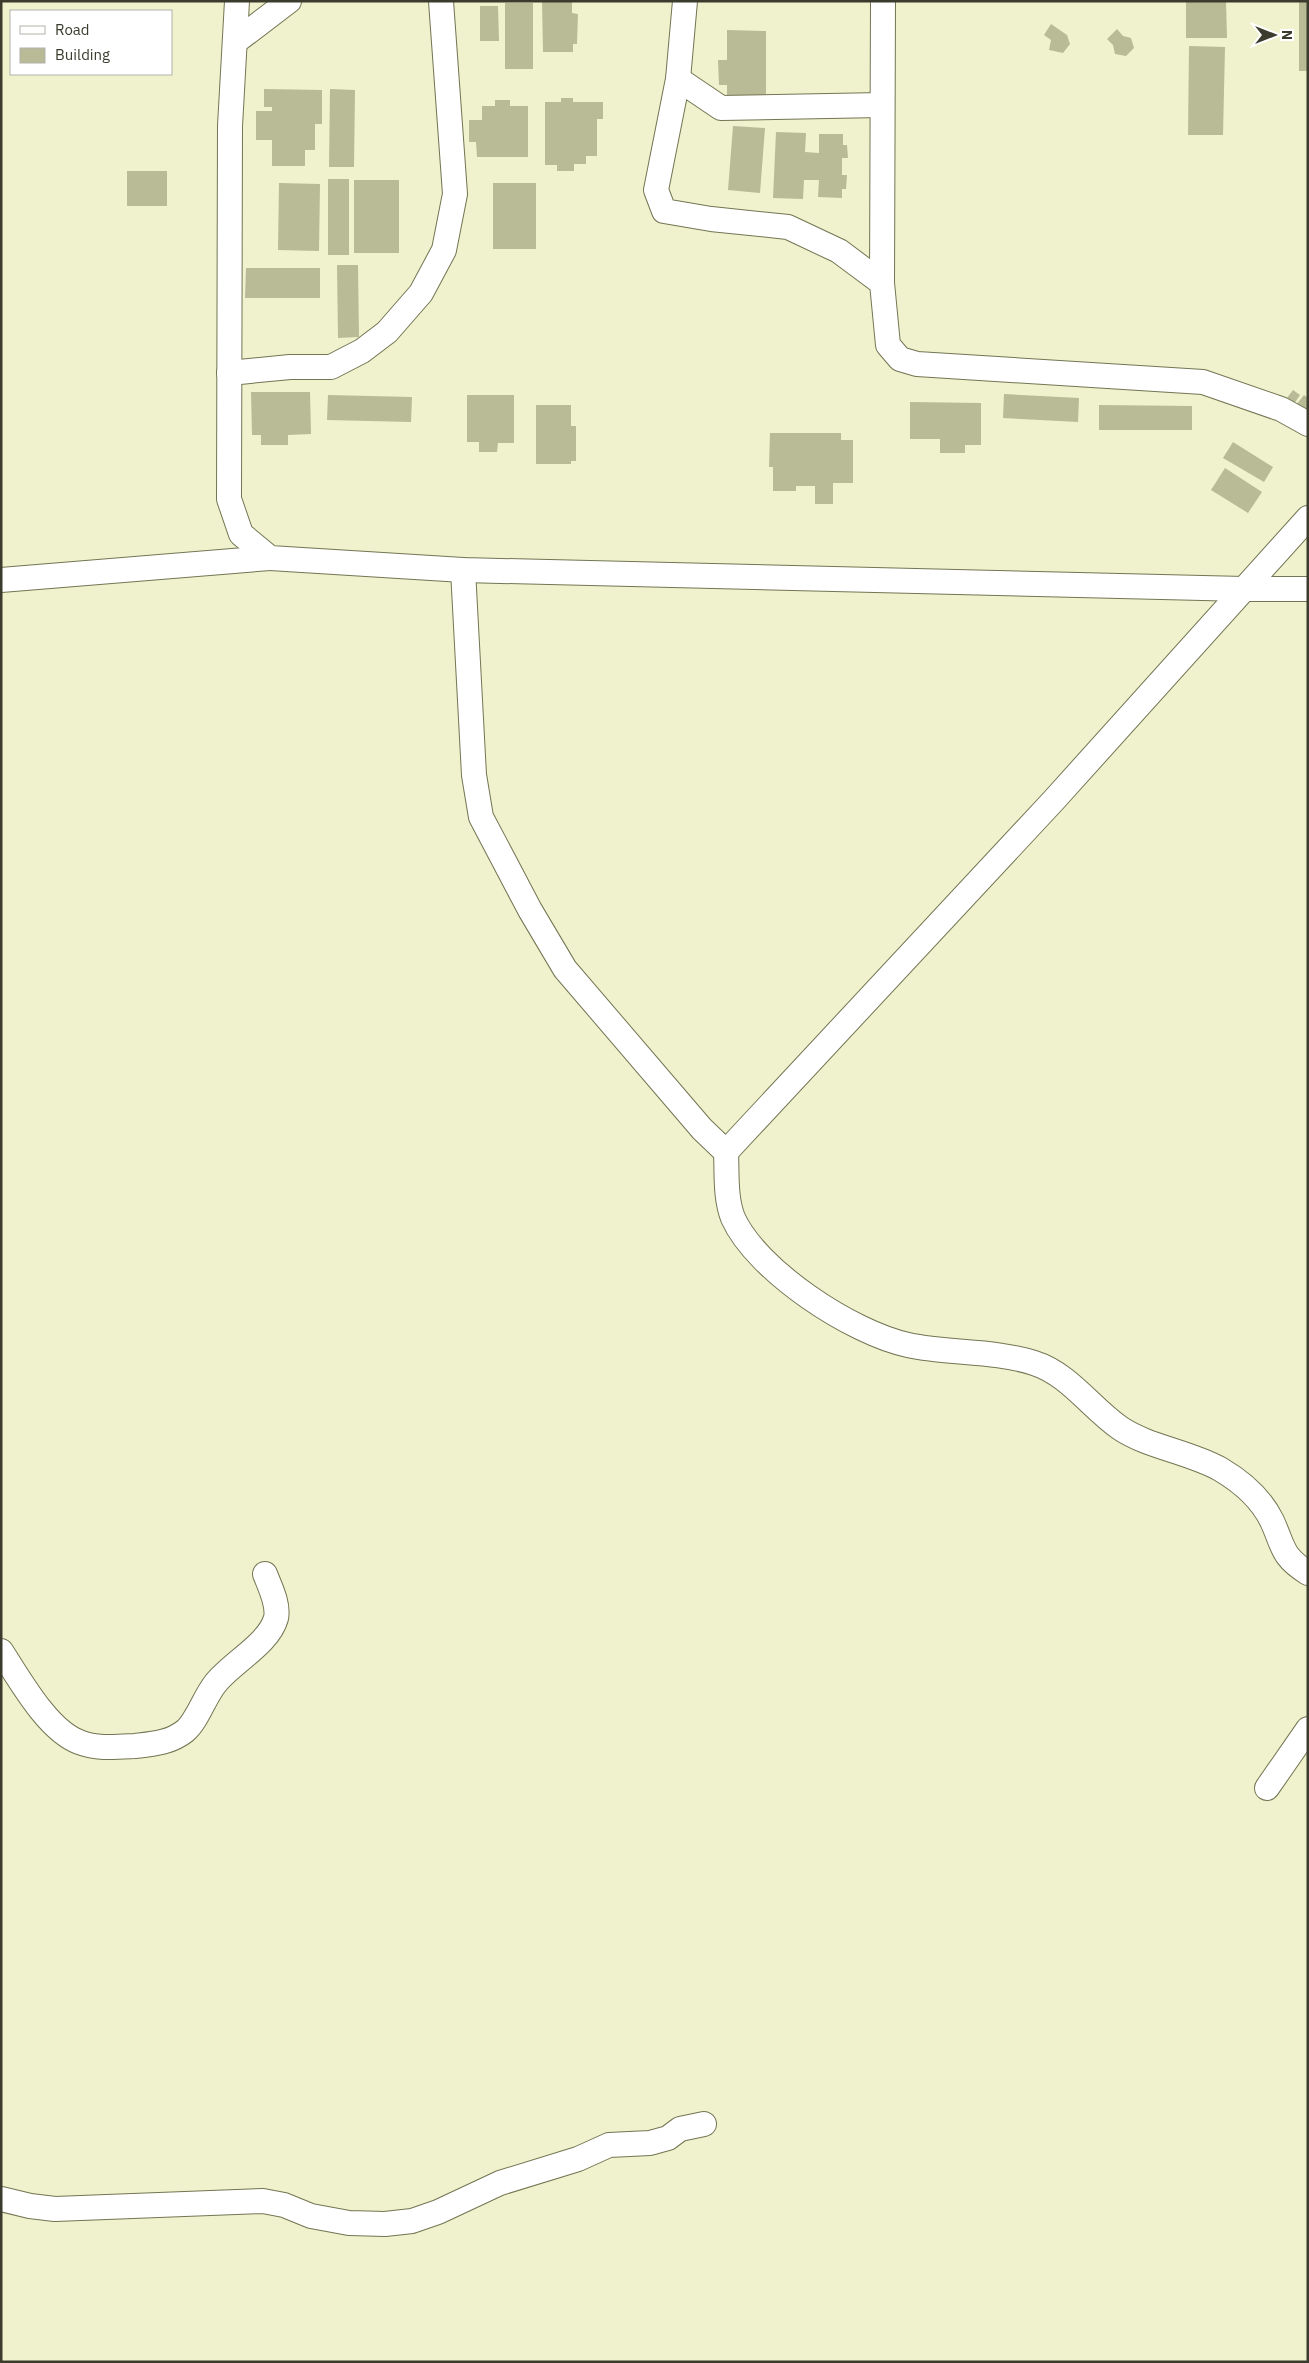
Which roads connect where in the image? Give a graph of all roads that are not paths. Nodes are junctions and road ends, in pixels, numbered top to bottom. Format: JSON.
{"nodes":[{"id":1,"x":237,"y":1,"type":"edge"},
{"id":2,"x":441,"y":1,"type":"edge"},
{"id":3,"x":685,"y":1,"type":"edge"},
{"id":4,"x":884,"y":1,"type":"edge"},
{"id":5,"x":282,"y":3,"type":"edge"},
{"id":6,"x":235,"y":42,"type":"junction"},
{"id":7,"x":678,"y":79,"type":"junction"},
{"id":8,"x":882,"y":105,"type":"junction"},
{"id":9,"x":882,"y":283,"type":"junction"},
{"id":10,"x":229,"y":373,"type":"junction"},
{"id":11,"x":1308,"y":424,"type":"edge"},
{"id":12,"x":1308,"y":518,"type":"edge"},
{"id":13,"x":270,"y":558,"type":"junction"},
{"id":14,"x":463,"y":570,"type":"junction"},
{"id":15,"x":1,"y":580,"type":"edge"},
{"id":16,"x":1244,"y":589,"type":"junction"},
{"id":17,"x":1308,"y":589,"type":"edge"},
{"id":18,"x":726,"y":1152,"type":"junction"},
{"id":19,"x":1308,"y":1573,"type":"edge"},
{"id":20,"x":266,"y":1574,"type":"dead end"},
{"id":21,"x":1,"y":1651,"type":"edge"},
{"id":22,"x":1308,"y":1729,"type":"edge"},
{"id":23,"x":1267,"y":1788,"type":"dead end"},
{"id":24,"x":704,"y":2124,"type":"dead end"},
{"id":25,"x":1,"y":2199,"type":"edge"}],
"edges":[{"from":1,"to":6,"type":"street"},
{"from":2,"to":10,"type":"street"},
{"from":3,"to":7,"type":"street"},
{"from":4,"to":8,"type":"street"},
{"from":5,"to":6,"type":"street"},
{"from":6,"to":10,"type":"street"},
{"from":7,"to":8,"type":"street"},
{"from":7,"to":9,"type":"street"},
{"from":8,"to":9,"type":"street"},
{"from":9,"to":11,"type":"street"},
{"from":10,"to":13,"type":"street"},
{"from":12,"to":16,"type":"street"},
{"from":13,"to":14,"type":"street"},
{"from":13,"to":15,"type":"street"},
{"from":14,"to":16,"type":"street"},
{"from":14,"to":18,"type":"street"},
{"from":16,"to":17,"type":"street"},
{"from":16,"to":18,"type":"street"},
{"from":18,"to":19,"type":"street"},
{"from":20,"to":21,"type":"street"},
{"from":22,"to":23,"type":"street"},
{"from":24,"to":25,"type":"street"}]}
